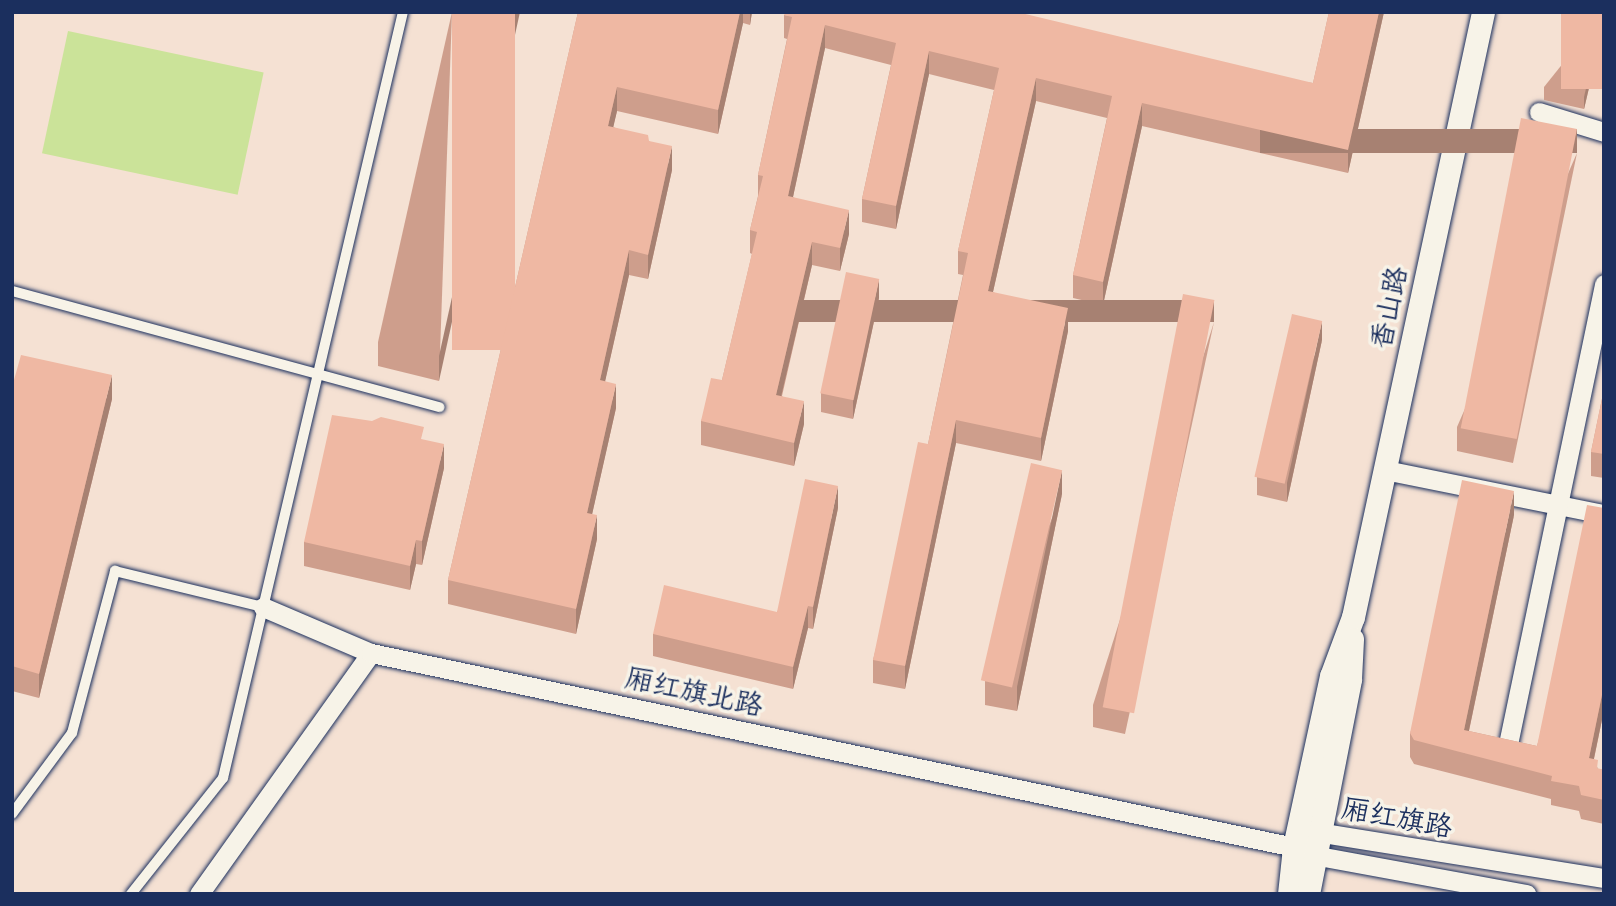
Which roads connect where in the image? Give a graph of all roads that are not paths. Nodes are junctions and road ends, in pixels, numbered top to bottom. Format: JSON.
{"nodes":[{"id":1,"x":402,"y":12,"type":"edge"},
{"id":2,"x":1483,"y":12,"type":"edge"},
{"id":3,"x":1539,"y":112,"type":"dead end"},
{"id":4,"x":1604,"y":132,"type":"edge"},
{"id":5,"x":1604,"y":284,"type":"edge"},
{"id":6,"x":12,"y":291,"type":"edge"},
{"id":7,"x":317,"y":375,"type":"junction"},
{"id":8,"x":440,"y":407,"type":"dead end"},
{"id":9,"x":1384,"y":470,"type":"junction"},
{"id":10,"x":1558,"y":505,"type":"junction"},
{"id":11,"x":1604,"y":514,"type":"edge"},
{"id":12,"x":263,"y":607,"type":"junction"},
{"id":13,"x":1353,"y":617,"type":"junction"},
{"id":14,"x":371,"y":653,"type":"junction"},
{"id":15,"x":1507,"y":749,"type":"edge"},
{"id":16,"x":12,"y":814,"type":"edge"},
{"id":17,"x":1317,"y":832,"type":"junction"},
{"id":18,"x":1304,"y":851,"type":"junction"},
{"id":19,"x":1604,"y":878,"type":"edge"},
{"id":20,"x":131,"y":894,"type":"edge"},
{"id":21,"x":199,"y":894,"type":"edge"},
{"id":22,"x":1289,"y":894,"type":"edge"},
{"id":23,"x":1308,"y":894,"type":"edge"},
{"id":24,"x":1526,"y":894,"type":"edge"}],
"edges":[{"from":1,"to":7,"type":"lane"},
{"from":2,"to":9,"type":"street","name":"香山路"},
{"from":3,"to":4,"type":"street"},
{"from":5,"to":10,"type":"street"},
{"from":6,"to":7,"type":"lane"},
{"from":7,"to":8,"type":"lane"},
{"from":7,"to":12,"type":"lane"},
{"from":9,"to":10,"type":"street"},
{"from":9,"to":13,"type":"street","name":"香山路"},
{"from":10,"to":11,"type":"street"},
{"from":10,"to":15,"type":"street"},
{"from":12,"to":14,"type":"street"},
{"from":12,"to":16,"type":"lane"},
{"from":12,"to":20,"type":"lane"},
{"from":13,"to":17,"type":"street","name":"香山路"},
{"from":13,"to":18,"type":"street","name":"香山路"},
{"from":14,"to":18,"type":"street","name":"厢红旗北路"},
{"from":14,"to":21,"type":"street"},
{"from":17,"to":18,"type":"street","name":"香山路"},
{"from":17,"to":19,"type":"street","name":"厢红旗路"},
{"from":18,"to":22,"type":"street","name":"香山路"},
{"from":18,"to":23,"type":"street","name":"香山路"},
{"from":18,"to":24,"type":"street","name":"厢红旗路"}]}
